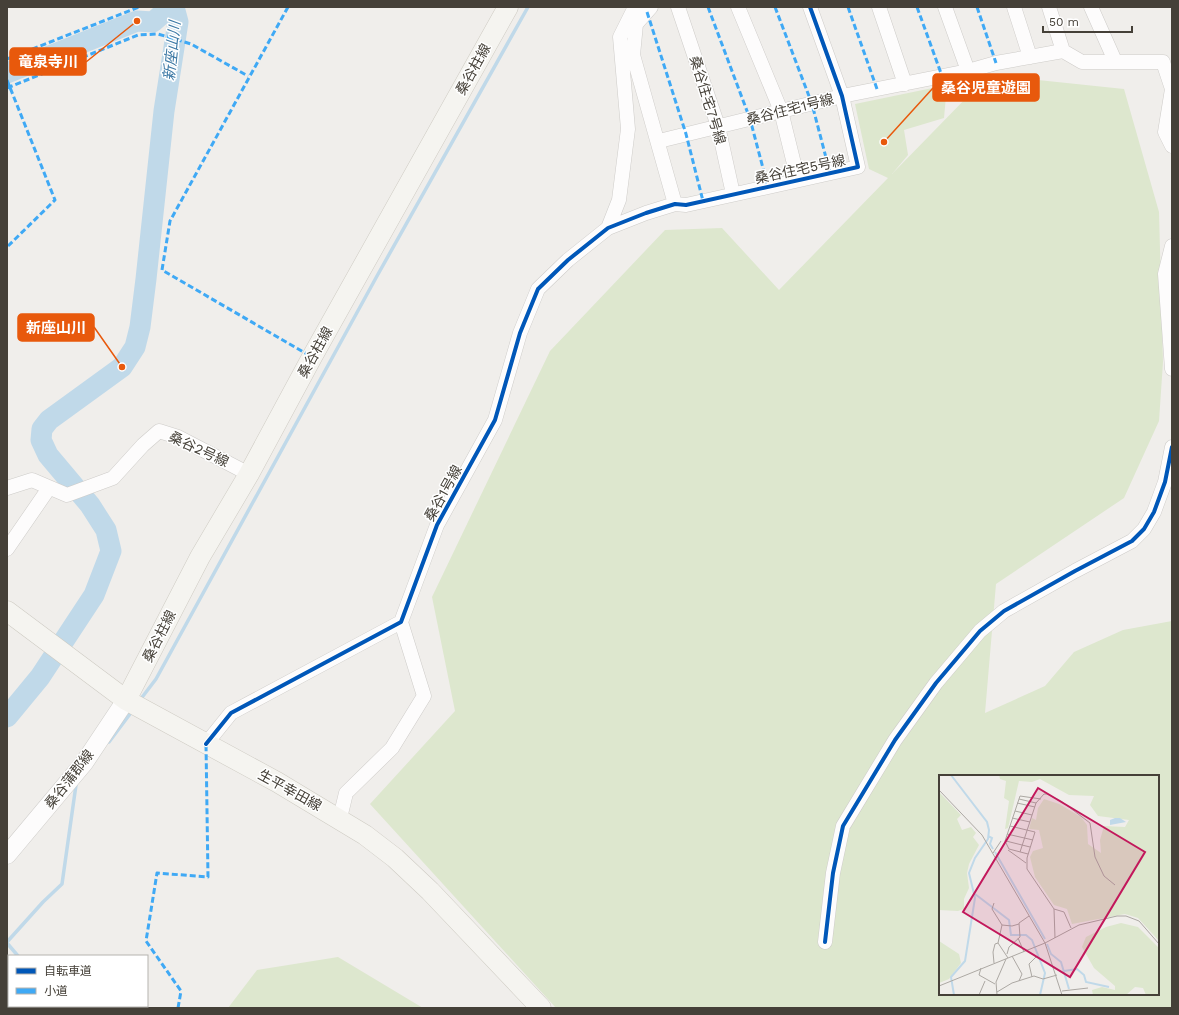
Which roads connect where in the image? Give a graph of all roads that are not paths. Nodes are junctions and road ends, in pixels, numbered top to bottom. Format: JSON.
{"nodes":[{"id":1,"x":508,"y":7,"type":"edge"},
{"id":2,"x":634,"y":7,"type":"edge"},
{"id":3,"x":651,"y":7,"type":"edge"},
{"id":4,"x":678,"y":7,"type":"edge"},
{"id":5,"x":738,"y":7,"type":"edge"},
{"id":6,"x":810,"y":7,"type":"edge"},
{"id":7,"x":879,"y":7,"type":"edge"},
{"id":8,"x":945,"y":7,"type":"edge"},
{"id":9,"x":1014,"y":7,"type":"edge"},
{"id":10,"x":1049,"y":7,"type":"edge"},
{"id":11,"x":1091,"y":7,"type":"edge"},
{"id":12,"x":1063,"y":51,"type":"junction"},
{"id":13,"x":1030,"y":57,"type":"junction"},
{"id":14,"x":1115,"y":61,"type":"junction"},
{"id":15,"x":968,"y":71,"type":"junction"},
{"id":16,"x":905,"y":84,"type":"junction"},
{"id":17,"x":842,"y":96,"type":"junction"},
{"id":18,"x":781,"y":111,"type":"junction"},
{"id":19,"x":718,"y":126,"type":"junction"},
{"id":20,"x":659,"y":141,"type":"junction"},
{"id":21,"x":1172,"y":146,"type":"edge"},
{"id":22,"x":798,"y":180,"type":"junction"},
{"id":23,"x":733,"y":194,"type":"junction"},
{"id":24,"x":675,"y":204,"type":"junction"},
{"id":25,"x":608,"y":228,"type":"junction"},
{"id":26,"x":1172,"y":246,"type":"edge"},
{"id":27,"x":1172,"y":369,"type":"edge"},
{"id":28,"x":1172,"y":446,"type":"edge"},
{"id":29,"x":249,"y":474,"type":"junction"},
{"id":30,"x":7,"y":488,"type":"edge"},
{"id":31,"x":49,"y":488,"type":"junction"},
{"id":32,"x":7,"y":549,"type":"edge"},
{"id":33,"x":7,"y":611,"type":"edge"},
{"id":34,"x":401,"y":622,"type":"junction"},
{"id":35,"x":126,"y":700,"type":"junction"},
{"id":36,"x":206,"y":744,"type":"junction"},
{"id":37,"x":340,"y":818,"type":"junction"},
{"id":38,"x":7,"y":855,"type":"edge"},
{"id":39,"x":825,"y":942,"type":"dead end"},
{"id":40,"x":541,"y":1008,"type":"edge"}],
"edges":[{"from":1,"to":29,"type":"main road","name":"桑谷柱線"},
{"from":2,"to":25,"type":"street"},
{"from":3,"to":20,"type":"street"},
{"from":4,"to":19,"type":"street","name":"桑谷住宅7号線"},
{"from":5,"to":18,"type":"street"},
{"from":6,"to":17,"type":"street","name":"桑谷住宅5号線"},
{"from":7,"to":16,"type":"street"},
{"from":8,"to":15,"type":"street"},
{"from":9,"to":13,"type":"street"},
{"from":10,"to":12,"type":"street"},
{"from":11,"to":14,"type":"street"},
{"from":12,"to":13,"type":"street","name":"桑谷住宅1号線"},
{"from":12,"to":14,"type":"street"},
{"from":13,"to":15,"type":"street","name":"桑谷住宅1号線"},
{"from":14,"to":21,"type":"street"},
{"from":15,"to":16,"type":"street","name":"桑谷住宅1号線"},
{"from":16,"to":17,"type":"street","name":"桑谷住宅1号線"},
{"from":17,"to":18,"type":"street","name":"桑谷住宅1号線"},
{"from":17,"to":22,"type":"street","name":"桑谷住宅5号線"},
{"from":18,"to":19,"type":"street","name":"桑谷住宅1号線"},
{"from":18,"to":22,"type":"street"},
{"from":19,"to":20,"type":"street","name":"桑谷住宅1号線"},
{"from":19,"to":23,"type":"street","name":"桑谷住宅7号線"},
{"from":20,"to":24,"type":"street"},
{"from":22,"to":23,"type":"street","name":"桑谷住宅5号線"},
{"from":23,"to":24,"type":"street","name":"桑谷住宅5号線"},
{"from":24,"to":25,"type":"street","name":"桑谷住宅5号線"},
{"from":25,"to":34,"type":"street","name":"桑谷1号線"},
{"from":26,"to":27,"type":"street"},
{"from":28,"to":39,"type":"street"},
{"from":29,"to":31,"type":"street","name":"桑谷2号線"},
{"from":29,"to":35,"type":"main road","name":"桑谷柱線"},
{"from":30,"to":31,"type":"street","name":"桑谷2号線"},
{"from":31,"to":32,"type":"street"},
{"from":33,"to":35,"type":"main road","name":"生平幸田線"},
{"from":34,"to":36,"type":"street"},
{"from":34,"to":37,"type":"street"},
{"from":35,"to":36,"type":"main road","name":"生平幸田線"},
{"from":35,"to":38,"type":"street","name":"桑谷蒲郡線"},
{"from":36,"to":37,"type":"main road","name":"生平幸田線"},
{"from":37,"to":40,"type":"main road","name":"生平幸田線"}]}
